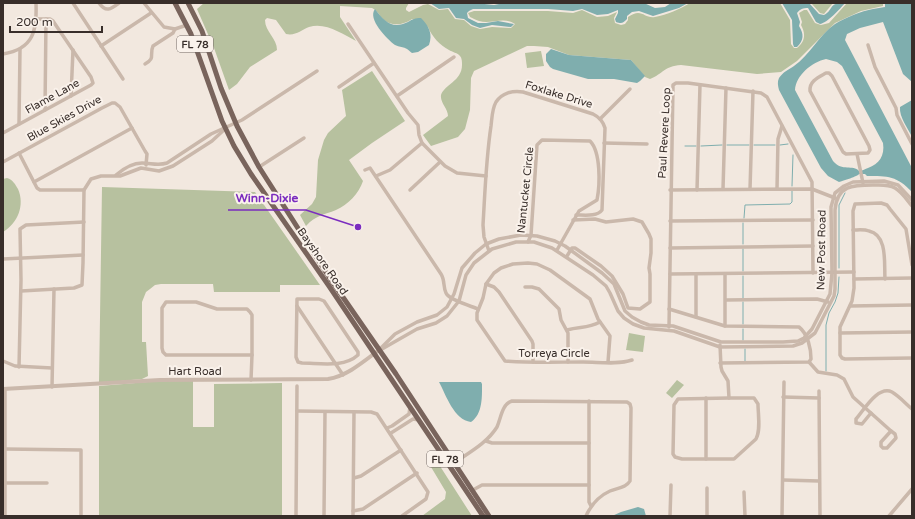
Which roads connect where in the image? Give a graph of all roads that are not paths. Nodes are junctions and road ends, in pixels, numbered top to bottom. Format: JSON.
{"nodes":[{"id":1,"x":36,"y":3,"type":"edge"},
{"id":2,"x":72,"y":3,"type":"edge"},
{"id":3,"x":99,"y":3,"type":"edge"},
{"id":4,"x":119,"y":3,"type":"edge"},
{"id":5,"x":144,"y":3,"type":"edge"},
{"id":6,"x":175,"y":3,"type":"edge"},
{"id":7,"x":188,"y":3,"type":"edge"},
{"id":8,"x":151,"y":13,"type":"junction"},
{"id":9,"x":37,"y":19,"type":"junction"},
{"id":10,"x":46,"y":19,"type":"junction"},
{"id":11,"x":348,"y":24,"type":"dead end"},
{"id":12,"x":187,"y":25,"type":"junction"},
{"id":13,"x":175,"y":29,"type":"junction"},
{"id":14,"x":202,"y":31,"type":"junction"},
{"id":15,"x":101,"y":46,"type":"junction"},
{"id":16,"x":868,"y":46,"type":"dead end"},
{"id":17,"x":20,"y":49,"type":"junction"},
{"id":18,"x":73,"y":50,"type":"junction"},
{"id":19,"x":3,"y":54,"type":"edge"},
{"id":20,"x":454,"y":57,"type":"dead end"},
{"id":21,"x":374,"y":63,"type":"junction"},
{"id":22,"x":146,"y":64,"type":"dead end"},
{"id":23,"x":317,"y":71,"type":"dead end"},
{"id":24,"x":123,"y":79,"type":"dead end"},
{"id":25,"x":700,"y":85,"type":"junction"},
{"id":26,"x":339,"y":87,"type":"dead end"},
{"id":27,"x":726,"y":88,"type":"junction"},
{"id":28,"x":630,"y":89,"type":"dead end"},
{"id":29,"x":753,"y":91,"type":"junction"},
{"id":30,"x":71,"y":96,"type":"junction"},
{"id":31,"x":397,"y":96,"type":"junction"},
{"id":32,"x":45,"y":110,"type":"junction"},
{"id":33,"x":600,"y":119,"type":"junction"},
{"id":34,"x":236,"y":123,"type":"junction"},
{"id":35,"x":19,"y":124,"type":"junction"},
{"id":36,"x":782,"y":126,"type":"junction"},
{"id":37,"x":132,"y":128,"type":"junction"},
{"id":38,"x":226,"y":128,"type":"junction"},
{"id":39,"x":3,"y":133,"type":"edge"},
{"id":40,"x":304,"y":138,"type":"dead end"},
{"id":41,"x":604,"y":143,"type":"junction"},
{"id":42,"x":422,"y":144,"type":"junction"},
{"id":43,"x":647,"y":144,"type":"dead end"},
{"id":44,"x":912,"y":144,"type":"edge"},
{"id":45,"x":18,"y":153,"type":"junction"},
{"id":46,"x":857,"y":154,"type":"junction"},
{"id":47,"x":3,"y":162,"type":"edge"},
{"id":48,"x":440,"y":162,"type":"junction"},
{"id":49,"x":146,"y":163,"type":"junction"},
{"id":50,"x":259,"y":166,"type":"junction"},
{"id":51,"x":146,"y":168,"type":"junction"},
{"id":52,"x":365,"y":170,"type":"dead end"},
{"id":53,"x":116,"y":175,"type":"junction"},
{"id":54,"x":376,"y":176,"type":"junction"},
{"id":55,"x":486,"y":176,"type":"junction"},
{"id":56,"x":34,"y":182,"type":"junction"},
{"id":57,"x":863,"y":183,"type":"junction"},
{"id":58,"x":750,"y":189,"type":"junction"},
{"id":59,"x":777,"y":189,"type":"junction"},
{"id":60,"x":812,"y":189,"type":"junction"},
{"id":61,"x":84,"y":190,"type":"junction"},
{"id":62,"x":410,"y":190,"type":"dead end"},
{"id":63,"x":670,"y":190,"type":"junction"},
{"id":64,"x":697,"y":190,"type":"junction"},
{"id":65,"x":724,"y":190,"type":"junction"},
{"id":66,"x":835,"y":198,"type":"junction"},
{"id":67,"x":912,"y":200,"type":"edge"},
{"id":68,"x":912,"y":206,"type":"edge"},
{"id":69,"x":576,"y":215,"type":"junction"},
{"id":70,"x":573,"y":220,"type":"junction"},
{"id":71,"x":813,"y":220,"type":"junction"},
{"id":72,"x":670,"y":221,"type":"junction"},
{"id":73,"x":84,"y":222,"type":"junction"},
{"id":74,"x":853,"y":230,"type":"junction"},
{"id":75,"x":302,"y":234,"type":"junction"},
{"id":76,"x":531,"y":235,"type":"junction"},
{"id":77,"x":295,"y":238,"type":"junction"},
{"id":78,"x":528,"y":242,"type":"junction"},
{"id":79,"x":560,"y":243,"type":"junction"},
{"id":80,"x":486,"y":244,"type":"junction"},
{"id":81,"x":813,"y":246,"type":"junction"},
{"id":82,"x":670,"y":248,"type":"junction"},
{"id":83,"x":489,"y":250,"type":"junction"},
{"id":84,"x":557,"y":250,"type":"junction"},
{"id":85,"x":571,"y":250,"type":"junction"},
{"id":86,"x":83,"y":255,"type":"junction"},
{"id":87,"x":567,"y":256,"type":"junction"},
{"id":88,"x":21,"y":258,"type":"junction"},
{"id":89,"x":3,"y":259,"type":"edge"},
{"id":90,"x":912,"y":265,"type":"edge"},
{"id":91,"x":833,"y":272,"type":"junction"},
{"id":92,"x":854,"y":272,"type":"junction"},
{"id":93,"x":813,"y":273,"type":"junction"},
{"id":94,"x":670,"y":274,"type":"junction"},
{"id":95,"x":696,"y":274,"type":"junction"},
{"id":96,"x":725,"y":274,"type":"junction"},
{"id":97,"x":885,"y":278,"type":"junction"},
{"id":98,"x":912,"y":278,"type":"edge"},
{"id":99,"x":854,"y":279,"type":"junction"},
{"id":100,"x":486,"y":284,"type":"junction"},
{"id":101,"x":525,"y":287,"type":"dead end"},
{"id":102,"x":54,"y":289,"type":"junction"},
{"id":103,"x":21,"y":291,"type":"junction"},
{"id":104,"x":452,"y":298,"type":"junction"},
{"id":105,"x":726,"y":300,"type":"junction"},
{"id":106,"x":459,"y":301,"type":"junction"},
{"id":107,"x":829,"y":302,"type":"junction"},
{"id":108,"x":912,"y":305,"type":"edge"},
{"id":109,"x":297,"y":306,"type":"junction"},
{"id":110,"x":850,"y":306,"type":"junction"},
{"id":111,"x":478,"y":309,"type":"junction"},
{"id":112,"x":669,"y":309,"type":"junction"},
{"id":113,"x":444,"y":310,"type":"junction"},
{"id":114,"x":447,"y":316,"type":"junction"},
{"id":115,"x":696,"y":317,"type":"junction"},
{"id":116,"x":600,"y":322,"type":"junction"},
{"id":117,"x":725,"y":326,"type":"junction"},
{"id":118,"x":668,"y":328,"type":"junction"},
{"id":119,"x":567,"y":330,"type":"junction"},
{"id":120,"x":912,"y":332,"type":"edge"},
{"id":121,"x":840,"y":333,"type":"junction"},
{"id":122,"x":807,"y":338,"type":"junction"},
{"id":123,"x":721,"y":344,"type":"junction"},
{"id":124,"x":377,"y":352,"type":"junction"},
{"id":125,"x":252,"y":356,"type":"junction"},
{"id":126,"x":912,"y":358,"type":"edge"},
{"id":127,"x":632,"y":360,"type":"dead end"},
{"id":128,"x":3,"y":361,"type":"edge"},
{"id":129,"x":533,"y":362,"type":"junction"},
{"id":130,"x":568,"y":362,"type":"junction"},
{"id":131,"x":608,"y":362,"type":"junction"},
{"id":132,"x":809,"y":362,"type":"junction"},
{"id":133,"x":336,"y":363,"type":"junction"},
{"id":134,"x":720,"y":363,"type":"junction"},
{"id":135,"x":19,"y":367,"type":"junction"},
{"id":136,"x":52,"y":368,"type":"junction"},
{"id":137,"x":343,"y":375,"type":"junction"},
{"id":138,"x":251,"y":380,"type":"junction"},
{"id":139,"x":784,"y":382,"type":"dead end"},
{"id":140,"x":297,"y":386,"type":"dead end"},
{"id":141,"x":52,"y":387,"type":"junction"},
{"id":142,"x":4,"y":389,"type":"edge"},
{"id":143,"x":819,"y":391,"type":"dead end"},
{"id":144,"x":784,"y":397,"type":"junction"},
{"id":145,"x":706,"y":398,"type":"junction"},
{"id":146,"x":729,"y":398,"type":"junction"},
{"id":147,"x":819,"y":398,"type":"junction"},
{"id":148,"x":589,"y":401,"type":"junction"},
{"id":149,"x":410,"y":407,"type":"junction"},
{"id":150,"x":865,"y":408,"type":"junction"},
{"id":151,"x":912,"y":409,"type":"edge"},
{"id":152,"x":297,"y":411,"type":"junction"},
{"id":153,"x":325,"y":412,"type":"junction"},
{"id":154,"x":354,"y":412,"type":"junction"},
{"id":155,"x":871,"y":413,"type":"junction"},
{"id":156,"x":419,"y":420,"type":"junction"},
{"id":157,"x":387,"y":428,"type":"junction"},
{"id":158,"x":891,"y":431,"type":"junction"},
{"id":159,"x":391,"y":433,"type":"junction"},
{"id":160,"x":4,"y":437,"type":"edge"},
{"id":161,"x":486,"y":440,"type":"junction"},
{"id":162,"x":589,"y":443,"type":"junction"},
{"id":163,"x":5,"y":449,"type":"junction"},
{"id":164,"x":401,"y":450,"type":"junction"},
{"id":165,"x":706,"y":459,"type":"junction"},
{"id":166,"x":454,"y":463,"type":"junction"},
{"id":167,"x":417,"y":473,"type":"junction"},
{"id":168,"x":354,"y":478,"type":"junction"},
{"id":169,"x":783,"y":480,"type":"junction"},
{"id":170,"x":819,"y":481,"type":"junction"},
{"id":171,"x":5,"y":483,"type":"junction"},
{"id":172,"x":47,"y":483,"type":"dead end"},
{"id":173,"x":589,"y":485,"type":"junction"},
{"id":174,"x":671,"y":485,"type":"dead end"},
{"id":175,"x":707,"y":488,"type":"dead end"},
{"id":176,"x":473,"y":490,"type":"junction"},
{"id":177,"x":912,"y":490,"type":"edge"},
{"id":178,"x":744,"y":492,"type":"dead end"},
{"id":179,"x":4,"y":494,"type":"edge"},
{"id":180,"x":591,"y":506,"type":"junction"},
{"id":181,"x":353,"y":510,"type":"junction"},
{"id":182,"x":5,"y":516,"type":"edge"},
{"id":183,"x":81,"y":516,"type":"edge"},
{"id":184,"x":296,"y":516,"type":"edge"},
{"id":185,"x":324,"y":516,"type":"edge"},
{"id":186,"x":353,"y":516,"type":"edge"},
{"id":187,"x":402,"y":516,"type":"edge"},
{"id":188,"x":483,"y":516,"type":"edge"},
{"id":189,"x":489,"y":516,"type":"edge"},
{"id":190,"x":586,"y":516,"type":"edge"},
{"id":191,"x":670,"y":516,"type":"edge"},
{"id":192,"x":707,"y":516,"type":"edge"},
{"id":193,"x":745,"y":516,"type":"edge"},
{"id":194,"x":782,"y":516,"type":"edge"},
{"id":195,"x":820,"y":516,"type":"edge"},
{"id":196,"x":889,"y":516,"type":"edge"}],
"edges":[{"from":1,"to":9,"type":"street"},
{"from":2,"to":15,"type":"street"},
{"from":3,"to":4,"type":"street"},
{"from":5,"to":8,"type":"street"},
{"from":6,"to":12,"type":"main road","name":"Bayshore Road","number":"FL 78"},
{"from":7,"to":14,"type":"main road","name":"Bayshore Road","number":"FL 78"},
{"from":8,"to":13,"type":"street"},
{"from":8,"to":15,"type":"street"},
{"from":9,"to":10,"type":"street"},
{"from":9,"to":17,"type":"street"},
{"from":10,"to":18,"type":"street","name":"Flame Lane"},
{"from":10,"to":32,"type":"street"},
{"from":11,"to":21,"type":"street"},
{"from":12,"to":13,"type":"street"},
{"from":12,"to":14,"type":"main road"},
{"from":12,"to":38,"type":"main road","name":"Bayshore Road","number":"FL 78"},
{"from":13,"to":22,"type":"street"},
{"from":14,"to":34,"type":"main road","name":"Bayshore Road","number":"FL 78"},
{"from":15,"to":24,"type":"street"},
{"from":16,"to":44,"type":"street"},
{"from":17,"to":19,"type":"street"},
{"from":17,"to":35,"type":"street"},
{"from":18,"to":30,"type":"street"},
{"from":18,"to":30,"type":"street","name":"Flame Lane"},
{"from":20,"to":31,"type":"street"},
{"from":21,"to":26,"type":"street"},
{"from":21,"to":31,"type":"street"},
{"from":23,"to":34,"type":"street"},
{"from":25,"to":27,"type":"street","name":"Paul Revere Loop"},
{"from":25,"to":63,"type":"street","name":"Paul Revere Loop"},
{"from":25,"to":64,"type":"street"},
{"from":27,"to":29,"type":"street","name":"Paul Revere Loop"},
{"from":27,"to":65,"type":"street"},
{"from":28,"to":33,"type":"street"},
{"from":29,"to":36,"type":"street","name":"Paul Revere Loop"},
{"from":29,"to":58,"type":"street"},
{"from":30,"to":32,"type":"street","name":"Flame Lane"},
{"from":31,"to":42,"type":"street"},
{"from":32,"to":35,"type":"street","name":"Flame Lane"},
{"from":33,"to":41,"type":"street","name":"Foxlake Drive"},
{"from":33,"to":55,"type":"street","name":"Foxlake Drive"},
{"from":34,"to":38,"type":"street"},
{"from":34,"to":50,"type":"main road","name":"Bayshore Road","number":"FL 78"},
{"from":35,"to":39,"type":"street","name":"Flame Lane"},
{"from":36,"to":59,"type":"street"},
{"from":36,"to":60,"type":"street","name":"Paul Revere Loop"},
{"from":37,"to":45,"type":"street","name":"Blue Skies Drive"},
{"from":37,"to":49,"type":"street","name":"Blue Skies Drive"},
{"from":37,"to":56,"type":"street"},
{"from":38,"to":49,"type":"street"},
{"from":38,"to":51,"type":"street"},
{"from":38,"to":77,"type":"main road","name":"Bayshore Road","number":"FL 78"},
{"from":40,"to":50,"type":"street"},
{"from":41,"to":43,"type":"street"},
{"from":41,"to":69,"type":"street","name":"Foxlake Drive"},
{"from":42,"to":48,"type":"street"},
{"from":42,"to":54,"type":"street"},
{"from":45,"to":47,"type":"street","name":"Blue Skies Drive"},
{"from":45,"to":56,"type":"street"},
{"from":46,"to":46,"type":"street"},
{"from":46,"to":57,"type":"street"},
{"from":48,"to":55,"type":"street"},
{"from":48,"to":62,"type":"street"},
{"from":49,"to":51,"type":"street","name":"Blue Skies Drive"},
{"from":49,"to":53,"type":"street"},
{"from":50,"to":75,"type":"main road","name":"Bayshore Road","number":"FL 78"},
{"from":51,"to":53,"type":"street"},
{"from":52,"to":54,"type":"street"},
{"from":53,"to":61,"type":"street"},
{"from":54,"to":104,"type":"street"},
{"from":55,"to":80,"type":"street","name":"Foxlake Drive"},
{"from":56,"to":61,"type":"street"},
{"from":57,"to":66,"type":"street","name":"New Post Road"},
{"from":57,"to":67,"type":"street","name":"New Post Road"},
{"from":57,"to":68,"type":"street","name":"New Post Road"},
{"from":58,"to":59,"type":"street"},
{"from":58,"to":65,"type":"street"},
{"from":59,"to":60,"type":"street"},
{"from":60,"to":66,"type":"street"},
{"from":60,"to":71,"type":"street","name":"Paul Revere Loop"},
{"from":61,"to":73,"type":"street"},
{"from":63,"to":64,"type":"street"},
{"from":63,"to":72,"type":"street","name":"Paul Revere Loop"},
{"from":64,"to":65,"type":"street"},
{"from":66,"to":91,"type":"street","name":"New Post Road"},
{"from":69,"to":70,"type":"street","name":"Nantucket Circle"},
{"from":69,"to":76,"type":"street","name":"Nantucket Circle"},
{"from":70,"to":79,"type":"street","name":"Nantucket Circle"},
{"from":70,"to":85,"type":"street"},
{"from":71,"to":72,"type":"street"},
{"from":71,"to":81,"type":"street","name":"Paul Revere Loop"},
{"from":72,"to":82,"type":"street","name":"Paul Revere Loop"},
{"from":73,"to":86,"type":"street"},
{"from":73,"to":88,"type":"street"},
{"from":74,"to":90,"type":"street"},
{"from":74,"to":92,"type":"street"},
{"from":74,"to":97,"type":"street"},
{"from":75,"to":77,"type":"main road"},
{"from":75,"to":124,"type":"main road","name":"Bayshore Road","number":"FL 78"},
{"from":76,"to":78,"type":"street","name":"Nantucket Circle"},
{"from":76,"to":79,"type":"street"},
{"from":76,"to":80,"type":"street"},
{"from":77,"to":124,"type":"main road","name":"Bayshore Road","number":"FL 78"},
{"from":78,"to":83,"type":"street"},
{"from":78,"to":84,"type":"street"},
{"from":79,"to":84,"type":"street","name":"Nantucket Circle"},
{"from":79,"to":85,"type":"street"},
{"from":80,"to":83,"type":"street","name":"Foxlake Drive"},
{"from":80,"to":104,"type":"street"},
{"from":81,"to":82,"type":"street"},
{"from":81,"to":93,"type":"street","name":"Paul Revere Loop"},
{"from":82,"to":94,"type":"street","name":"Paul Revere Loop"},
{"from":83,"to":106,"type":"street"},
{"from":84,"to":87,"type":"street"},
{"from":85,"to":87,"type":"street"},
{"from":85,"to":118,"type":"street"},
{"from":86,"to":88,"type":"street"},
{"from":86,"to":102,"type":"street"},
{"from":87,"to":118,"type":"street"},
{"from":88,"to":89,"type":"street"},
{"from":88,"to":103,"type":"street"},
{"from":91,"to":92,"type":"street"},
{"from":91,"to":93,"type":"street"},
{"from":91,"to":107,"type":"street","name":"New Post Road"},
{"from":92,"to":99,"type":"street"},
{"from":93,"to":96,"type":"street"},
{"from":94,"to":95,"type":"street"},
{"from":94,"to":112,"type":"street","name":"Paul Revere Loop"},
{"from":95,"to":96,"type":"street"},
{"from":95,"to":115,"type":"street"},
{"from":96,"to":105,"type":"street"},
{"from":97,"to":98,"type":"street"},
{"from":97,"to":99,"type":"street"},
{"from":99,"to":110,"type":"street"},
{"from":100,"to":111,"type":"street"},
{"from":100,"to":116,"type":"street"},
{"from":100,"to":129,"type":"street"},
{"from":101,"to":119,"type":"street"},
{"from":102,"to":103,"type":"street"},
{"from":102,"to":136,"type":"street"},
{"from":103,"to":135,"type":"street"},
{"from":104,"to":106,"type":"street"},
{"from":104,"to":113,"type":"street"},
{"from":105,"to":107,"type":"street"},
{"from":105,"to":117,"type":"street"},
{"from":106,"to":111,"type":"street"},
{"from":106,"to":114,"type":"street"},
{"from":107,"to":122,"type":"street","name":"New Post Road"},
{"from":108,"to":110,"type":"street"},
{"from":109,"to":133,"type":"street"},
{"from":109,"to":133,"type":"street"},
{"from":109,"to":133,"type":"street"},
{"from":110,"to":121,"type":"street"},
{"from":111,"to":129,"type":"street","name":"Torreya Circle"},
{"from":112,"to":115,"type":"street"},
{"from":112,"to":118,"type":"street","name":"Paul Revere Loop"},
{"from":113,"to":114,"type":"street"},
{"from":113,"to":124,"type":"street"},
{"from":114,"to":124,"type":"street"},
{"from":115,"to":117,"type":"street"},
{"from":116,"to":119,"type":"street"},
{"from":116,"to":131,"type":"street"},
{"from":117,"to":122,"type":"street"},
{"from":118,"to":123,"type":"street"},
{"from":119,"to":130,"type":"street"},
{"from":120,"to":121,"type":"street"},
{"from":121,"to":126,"type":"street"},
{"from":122,"to":123,"type":"street"},
{"from":122,"to":132,"type":"street"},
{"from":123,"to":134,"type":"street"},
{"from":124,"to":137,"type":"street","name":"Hart Road"},
{"from":124,"to":149,"type":"main road","name":"Bayshore Road","number":"FL 78"},
{"from":124,"to":166,"type":"main road","name":"Bayshore Road","number":"FL 78"},
{"from":125,"to":125,"type":"street"},
{"from":125,"to":138,"type":"street"},
{"from":127,"to":131,"type":"street","name":"Torreya Circle"},
{"from":128,"to":135,"type":"street"},
{"from":129,"to":130,"type":"street","name":"Torreya Circle"},
{"from":130,"to":131,"type":"street","name":"Torreya Circle"},
{"from":132,"to":134,"type":"street"},
{"from":132,"to":150,"type":"street"},
{"from":133,"to":137,"type":"street"},
{"from":134,"to":146,"type":"street"},
{"from":135,"to":136,"type":"street"},
{"from":136,"to":141,"type":"street"},
{"from":137,"to":138,"type":"street","name":"Hart Road"},
{"from":138,"to":141,"type":"street","name":"Hart Road"},
{"from":139,"to":144,"type":"street"},
{"from":140,"to":152,"type":"street"},
{"from":141,"to":142,"type":"street","name":"Hart Road"},
{"from":142,"to":160,"type":"street"},
{"from":143,"to":147,"type":"street"},
{"from":144,"to":147,"type":"street"},
{"from":144,"to":169,"type":"street"},
{"from":145,"to":146,"type":"street"},
{"from":145,"to":165,"type":"street"},
{"from":145,"to":165,"type":"street"},
{"from":146,"to":165,"type":"street"},
{"from":147,"to":170,"type":"street"},
{"from":148,"to":161,"type":"street"},
{"from":148,"to":162,"type":"street"},
{"from":148,"to":180,"type":"street"},
{"from":149,"to":156,"type":"main road","name":"Bayshore Road","number":"FL 78"},
{"from":149,"to":157,"type":"street"},
{"from":150,"to":151,"type":"street"},
{"from":150,"to":155,"type":"street"},
{"from":150,"to":155,"type":"street"},
{"from":152,"to":153,"type":"street"},
{"from":152,"to":184,"type":"street"},
{"from":153,"to":154,"type":"street"},
{"from":153,"to":185,"type":"street"},
{"from":154,"to":157,"type":"street"},
{"from":154,"to":168,"type":"street"},
{"from":155,"to":158,"type":"street"},
{"from":156,"to":159,"type":"street"},
{"from":156,"to":188,"type":"main road","name":"Bayshore Road","number":"FL 78"},
{"from":157,"to":159,"type":"street"},
{"from":158,"to":158,"type":"street"},
{"from":159,"to":164,"type":"street"},
{"from":160,"to":163,"type":"street"},
{"from":161,"to":162,"type":"street"},
{"from":161,"to":166,"type":"street"},
{"from":162,"to":173,"type":"street"},
{"from":163,"to":171,"type":"street"},
{"from":163,"to":183,"type":"street"},
{"from":164,"to":167,"type":"street"},
{"from":164,"to":168,"type":"street"},
{"from":166,"to":176,"type":"main road","name":"Bayshore Road","number":"FL 78"},
{"from":167,"to":181,"type":"street"},
{"from":167,"to":187,"type":"street"},
{"from":168,"to":181,"type":"street"},
{"from":169,"to":170,"type":"street"},
{"from":169,"to":194,"type":"street"},
{"from":170,"to":195,"type":"street"},
{"from":171,"to":172,"type":"street"},
{"from":171,"to":179,"type":"street"},
{"from":173,"to":176,"type":"street"},
{"from":173,"to":180,"type":"street"},
{"from":174,"to":191,"type":"street"},
{"from":175,"to":192,"type":"street"},
{"from":176,"to":189,"type":"main road","name":"Bayshore Road","number":"FL 78"},
{"from":177,"to":196,"type":"street"},
{"from":178,"to":193,"type":"street"},
{"from":179,"to":182,"type":"street"},
{"from":180,"to":190,"type":"street"},
{"from":181,"to":186,"type":"street"}]}
